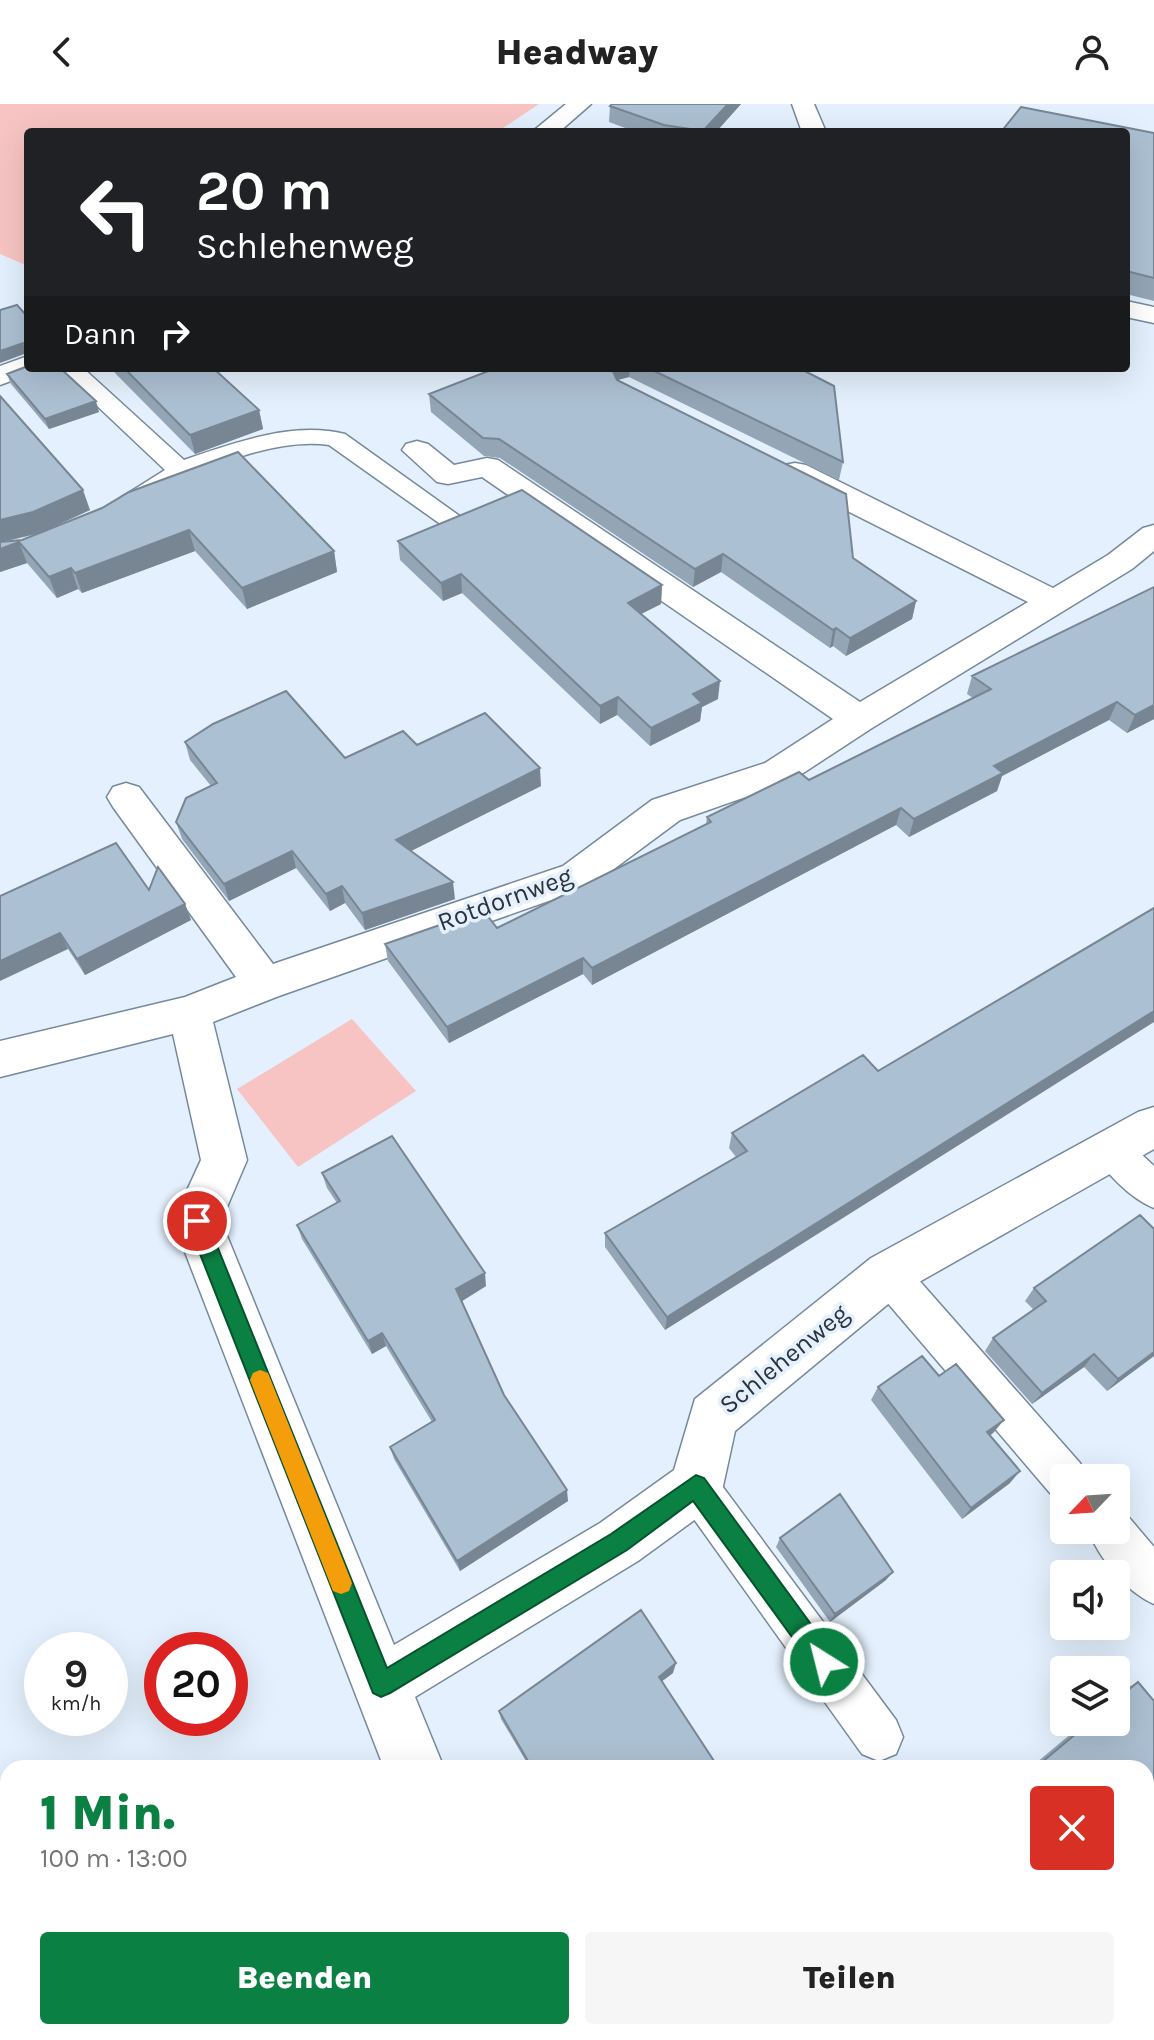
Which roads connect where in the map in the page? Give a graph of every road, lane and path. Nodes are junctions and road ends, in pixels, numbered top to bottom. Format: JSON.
{"nodes":[{"id":1,"x":580,"y":104,"type":"edge"},
{"id":2,"x":803,"y":104,"type":"edge"},
{"id":3,"x":549,"y":128,"type":"edge"},
{"id":4,"x":812,"y":128,"type":"edge"},
{"id":5,"x":1130,"y":310,"type":"edge"},
{"id":6,"x":1154,"y":315,"type":"edge"},
{"id":7,"x":24,"y":367,"type":"edge"},
{"id":8,"x":73,"y":372,"type":"edge"},
{"id":9,"x":0,"y":376,"type":"edge"},
{"id":10,"x":417,"y":450,"type":"dead end"},
{"id":11,"x":770,"y":460,"type":"edge"},
{"id":12,"x":181,"y":471,"type":"junction"},
{"id":13,"x":108,"y":514,"type":"edge"},
{"id":14,"x":455,"y":522,"type":"edge"},
{"id":15,"x":1154,"y":535,"type":"edge"},
{"id":16,"x":1137,"y":570,"type":"edge"},
{"id":17,"x":1054,"y":602,"type":"junction"},
{"id":18,"x":859,"y":719,"type":"junction"},
{"id":19,"x":126,"y":797,"type":"dead end"},
{"id":20,"x":264,"y":984,"type":"junction"},
{"id":21,"x":190,"y":1013,"type":"junction"},
{"id":22,"x":0,"y":1059,"type":"edge"},
{"id":23,"x":1132,"y":1138,"type":"edge"},
{"id":24,"x":1154,"y":1191,"type":"edge"},
{"id":25,"x":888,"y":1274,"type":"junction"},
{"id":26,"x":1053,"y":1464,"type":"edge"},
{"id":27,"x":696,"y":1486,"type":"junction"},
{"id":28,"x":1122,"y":1544,"type":"edge"},
{"id":29,"x":1154,"y":1581,"type":"edge"},
{"id":30,"x":381,"y":1685,"type":"junction"},
{"id":31,"x":879,"y":1737,"type":"dead end"},
{"id":32,"x":411,"y":1760,"type":"edge"}],
"edges":[{"from":1,"to":3,"type":"street"},
{"from":2,"to":4,"type":"street"},
{"from":5,"to":6,"type":"street"},
{"from":7,"to":9,"type":"street"},
{"from":8,"to":12,"type":"lane"},
{"from":10,"to":18,"type":"street"},
{"from":11,"to":17,"type":"street"},
{"from":12,"to":13,"type":"lane"},
{"from":12,"to":14,"type":"lane"},
{"from":15,"to":16,"type":"street","name":"Rotdornweg"},
{"from":16,"to":17,"type":"street","name":"Rotdornweg"},
{"from":17,"to":18,"type":"street","name":"Rotdornweg"},
{"from":18,"to":20,"type":"street","name":"Rotdornweg"},
{"from":19,"to":20,"type":"street"},
{"from":20,"to":21,"type":"street","name":"Rotdornweg"},
{"from":21,"to":22,"type":"street","name":"Rotdornweg"},
{"from":21,"to":30,"type":"street"},
{"from":23,"to":24,"type":"lane"},
{"from":23,"to":25,"type":"street","name":"Schlehenweg"},
{"from":25,"to":26,"type":"lane"},
{"from":25,"to":27,"type":"street","name":"Schlehenweg"},
{"from":27,"to":30,"type":"street"},
{"from":27,"to":31,"type":"lane"},
{"from":28,"to":29,"type":"lane"},
{"from":30,"to":32,"type":"street"}]}
